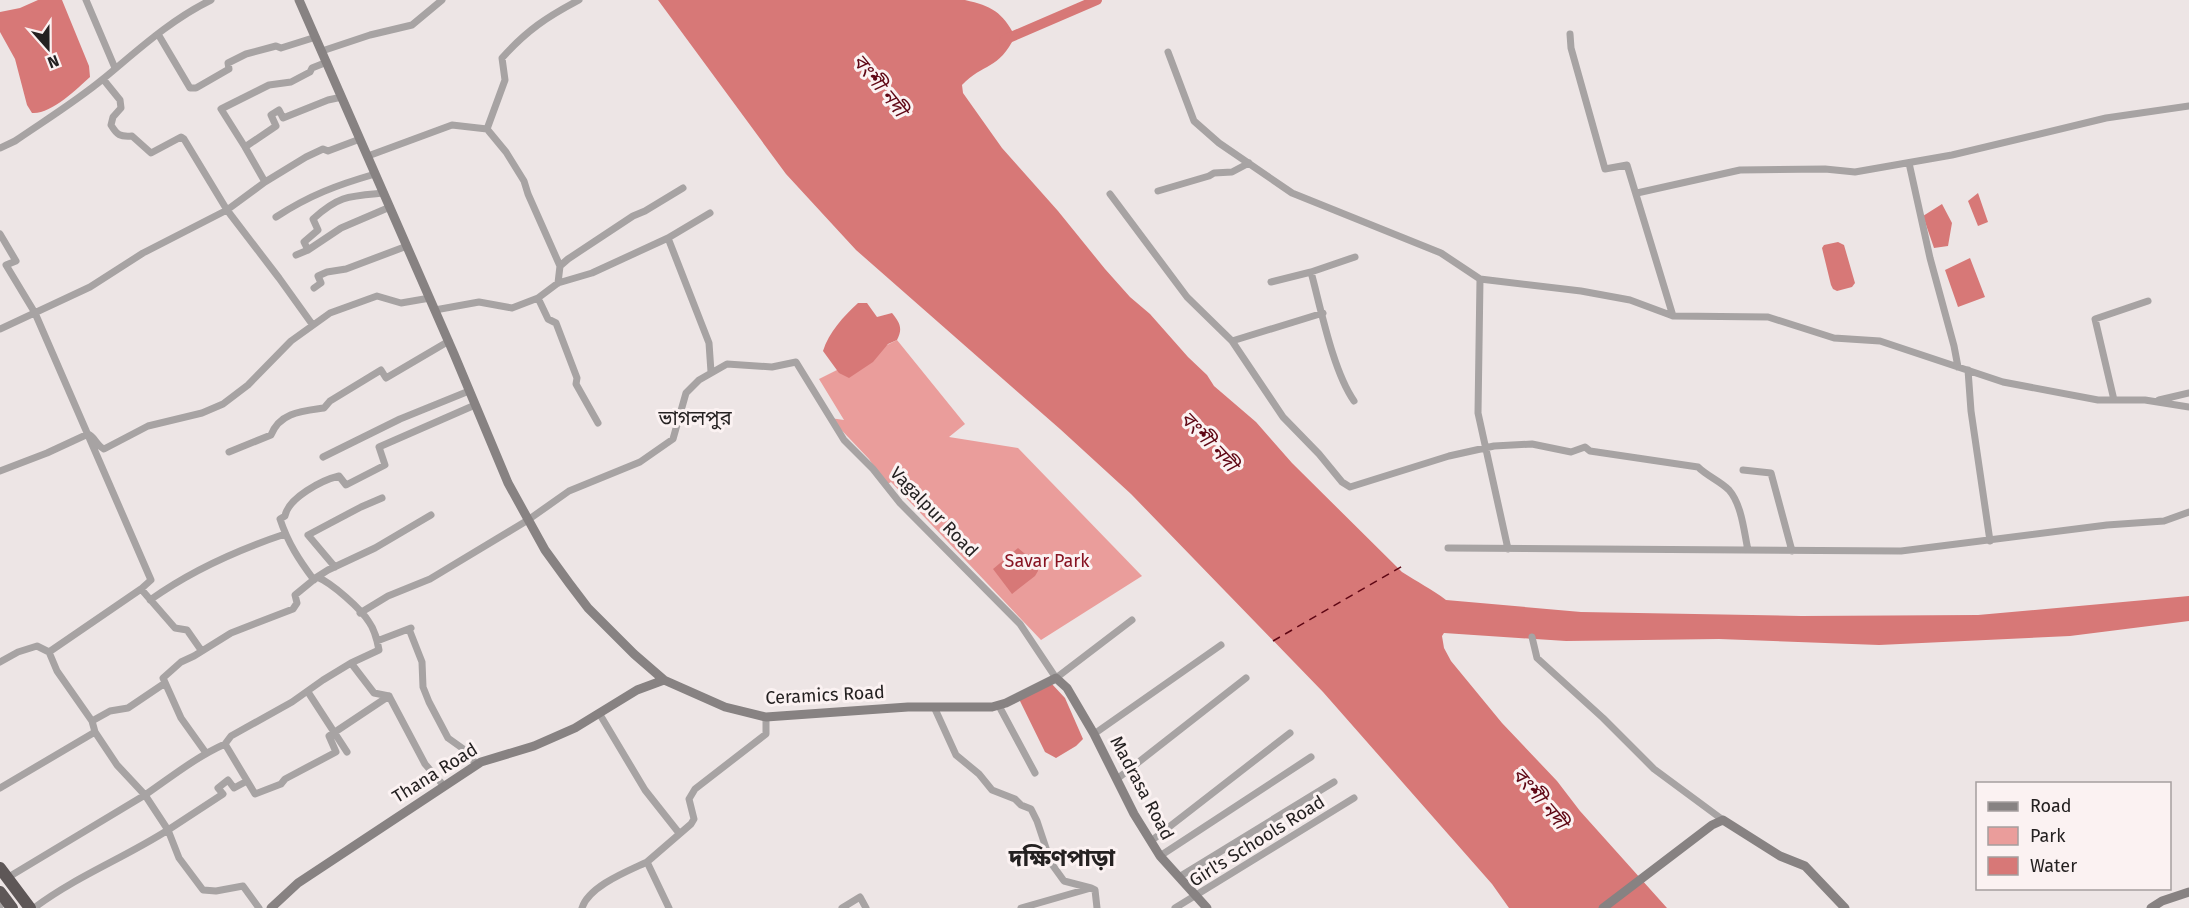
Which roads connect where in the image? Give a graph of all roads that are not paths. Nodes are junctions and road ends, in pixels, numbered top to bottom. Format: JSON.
{"nodes":[{"id":1,"x":86,"y":0,"type":"edge"},
{"id":2,"x":211,"y":0,"type":"edge"},
{"id":3,"x":299,"y":0,"type":"edge"},
{"id":4,"x":442,"y":0,"type":"edge"},
{"id":5,"x":579,"y":0,"type":"edge"},
{"id":6,"x":158,"y":34,"type":"junction"},
{"id":7,"x":1570,"y":34,"type":"dead end"},
{"id":8,"x":316,"y":37,"type":"junction"},
{"id":9,"x":322,"y":51,"type":"junction"},
{"id":10,"x":1168,"y":52,"type":"dead end"},
{"id":11,"x":327,"y":62,"type":"junction"},
{"id":12,"x":115,"y":68,"type":"junction"},
{"id":13,"x":103,"y":79,"type":"junction"},
{"id":14,"x":342,"y":97,"type":"junction"},
{"id":15,"x":2189,"y":106,"type":"edge"},
{"id":16,"x":487,"y":129,"type":"junction"},
{"id":17,"x":360,"y":139,"type":"junction"},
{"id":18,"x":244,"y":147,"type":"junction"},
{"id":19,"x":0,"y":148,"type":"edge"},
{"id":20,"x":368,"y":156,"type":"junction"},
{"id":21,"x":1909,"y":163,"type":"junction"},
{"id":22,"x":1249,"y":164,"type":"junction"},
{"id":23,"x":375,"y":174,"type":"junction"},
{"id":24,"x":265,"y":182,"type":"junction"},
{"id":25,"x":683,"y":188,"type":"dead end"},
{"id":26,"x":1158,"y":191,"type":"dead end"},
{"id":27,"x":384,"y":193,"type":"junction"},
{"id":28,"x":1110,"y":194,"type":"dead end"},
{"id":29,"x":1637,"y":194,"type":"junction"},
{"id":30,"x":390,"y":207,"type":"junction"},
{"id":31,"x":227,"y":210,"type":"junction"},
{"id":32,"x":710,"y":213,"type":"dead end"},
{"id":33,"x":276,"y":217,"type":"dead end"},
{"id":34,"x":0,"y":234,"type":"edge"},
{"id":35,"x":668,"y":238,"type":"junction"},
{"id":36,"x":407,"y":246,"type":"junction"},
{"id":37,"x":308,"y":250,"type":"junction"},
{"id":38,"x":296,"y":255,"type":"dead end"},
{"id":39,"x":1355,"y":257,"type":"dead end"},
{"id":40,"x":560,"y":266,"type":"junction"},
{"id":41,"x":1311,"y":272,"type":"junction"},
{"id":42,"x":1480,"y":279,"type":"junction"},
{"id":43,"x":1271,"y":282,"type":"dead end"},
{"id":44,"x":558,"y":283,"type":"junction"},
{"id":45,"x":314,"y":288,"type":"dead end"},
{"id":46,"x":430,"y":298,"type":"junction"},
{"id":47,"x":538,"y":298,"type":"junction"},
{"id":48,"x":2148,"y":301,"type":"dead end"},
{"id":49,"x":435,"y":310,"type":"junction"},
{"id":50,"x":35,"y":313,"type":"junction"},
{"id":51,"x":1323,"y":314,"type":"junction"},
{"id":52,"x":1673,"y":316,"type":"junction"},
{"id":53,"x":312,"y":324,"type":"junction"},
{"id":54,"x":0,"y":329,"type":"edge"},
{"id":55,"x":448,"y":341,"type":"junction"},
{"id":56,"x":1232,"y":341,"type":"junction"},
{"id":57,"x":1958,"y":367,"type":"junction"},
{"id":58,"x":1968,"y":370,"type":"junction"},
{"id":59,"x":711,"y":372,"type":"junction"},
{"id":60,"x":469,"y":391,"type":"junction"},
{"id":61,"x":2189,"y":393,"type":"edge"},
{"id":62,"x":2114,"y":400,"type":"junction"},
{"id":63,"x":2150,"y":400,"type":"junction"},
{"id":64,"x":1354,"y":401,"type":"dead end"},
{"id":65,"x":475,"y":405,"type":"junction"},
{"id":66,"x":2189,"y":407,"type":"edge"},
{"id":67,"x":598,"y":423,"type":"dead end"},
{"id":68,"x":88,"y":434,"type":"junction"},
{"id":69,"x":1485,"y":450,"type":"junction"},
{"id":70,"x":229,"y":452,"type":"dead end"},
{"id":71,"x":322,"y":458,"type":"dead end"},
{"id":72,"x":1743,"y":470,"type":"dead end"},
{"id":73,"x":0,"y":471,"type":"edge"},
{"id":74,"x":382,"y":498,"type":"dead end"},
{"id":75,"x":2189,"y":512,"type":"edge"},
{"id":76,"x":431,"y":515,"type":"dead end"},
{"id":77,"x":528,"y":520,"type":"junction"},
{"id":78,"x":285,"y":534,"type":"junction"},
{"id":79,"x":1990,"y":541,"type":"junction"},
{"id":80,"x":1448,"y":548,"type":"dead end"},
{"id":81,"x":1508,"y":549,"type":"junction"},
{"id":82,"x":1748,"y":550,"type":"junction"},
{"id":83,"x":1792,"y":551,"type":"junction"},
{"id":84,"x":335,"y":567,"type":"junction"},
{"id":85,"x":316,"y":579,"type":"junction"},
{"id":86,"x":141,"y":589,"type":"junction"},
{"id":87,"x":150,"y":600,"type":"junction"},
{"id":88,"x":360,"y":613,"type":"junction"},
{"id":89,"x":1132,"y":620,"type":"dead end"},
{"id":90,"x":1532,"y":637,"type":"dead end"},
{"id":91,"x":377,"y":641,"type":"junction"},
{"id":92,"x":1221,"y":645,"type":"dead end"},
{"id":93,"x":201,"y":650,"type":"junction"},
{"id":94,"x":49,"y":652,"type":"junction"},
{"id":95,"x":0,"y":662,"type":"edge"},
{"id":96,"x":351,"y":663,"type":"junction"},
{"id":97,"x":1056,"y":678,"type":"junction"},
{"id":98,"x":1246,"y":678,"type":"dead end"},
{"id":99,"x":664,"y":680,"type":"junction"},
{"id":100,"x":165,"y":683,"type":"junction"},
{"id":101,"x":308,"y":692,"type":"dead end"},
{"id":102,"x":389,"y":696,"type":"junction"},
{"id":103,"x":999,"y":706,"type":"junction"},
{"id":104,"x":935,"y":709,"type":"junction"},
{"id":105,"x":599,"y":714,"type":"junction"},
{"id":106,"x":766,"y":717,"type":"junction"},
{"id":107,"x":92,"y":721,"type":"junction"},
{"id":108,"x":95,"y":732,"type":"junction"},
{"id":109,"x":333,"y":733,"type":"junction"},
{"id":110,"x":1290,"y":733,"type":"dead end"},
{"id":111,"x":1094,"y":734,"type":"junction"},
{"id":112,"x":225,"y":744,"type":"junction"},
{"id":113,"x":347,"y":752,"type":"dead end"},
{"id":114,"x":206,"y":753,"type":"junction"},
{"id":115,"x":1311,"y":757,"type":"dead end"},
{"id":116,"x":476,"y":765,"type":"junction"},
{"id":117,"x":1035,"y":773,"type":"dead end"},
{"id":118,"x":1117,"y":779,"type":"junction"},
{"id":119,"x":247,"y":781,"type":"junction"},
{"id":120,"x":1334,"y":782,"type":"dead end"},
{"id":121,"x":444,"y":786,"type":"junction"},
{"id":122,"x":0,"y":788,"type":"edge"},
{"id":123,"x":145,"y":795,"type":"junction"},
{"id":124,"x":1354,"y":798,"type":"dead end"},
{"id":125,"x":1723,"y":820,"type":"junction"},
{"id":126,"x":168,"y":830,"type":"junction"},
{"id":127,"x":679,"y":833,"type":"junction"},
{"id":128,"x":1150,"y":841,"type":"junction"},
{"id":129,"x":1160,"y":856,"type":"junction"},
{"id":130,"x":647,"y":862,"type":"junction"},
{"id":131,"x":2,"y":876,"type":"edge"},
{"id":132,"x":1179,"y":877,"type":"junction"},
{"id":133,"x":1091,"y":888,"type":"junction"},
{"id":134,"x":2189,"y":892,"type":"edge"},
{"id":135,"x":1196,"y":897,"type":"junction"},
{"id":136,"x":21,"y":908,"type":"edge"},
{"id":137,"x":32,"y":908,"type":"edge"},
{"id":138,"x":260,"y":908,"type":"edge"},
{"id":139,"x":271,"y":908,"type":"edge"},
{"id":140,"x":582,"y":908,"type":"edge"},
{"id":141,"x":669,"y":908,"type":"edge"},
{"id":142,"x":842,"y":908,"type":"edge"},
{"id":143,"x":866,"y":908,"type":"edge"},
{"id":144,"x":1021,"y":908,"type":"edge"},
{"id":145,"x":1097,"y":908,"type":"edge"},
{"id":146,"x":1175,"y":908,"type":"edge"},
{"id":147,"x":1207,"y":908,"type":"edge"},
{"id":148,"x":1603,"y":908,"type":"edge"},
{"id":149,"x":1845,"y":908,"type":"edge"},
{"id":150,"x":2151,"y":908,"type":"edge"}],
"edges":[{"from":1,"to":12,"type":"street"},
{"from":2,"to":6,"type":"street"},
{"from":3,"to":8,"type":"street","name":"Ceramics Road"},
{"from":4,"to":9,"type":"street"},
{"from":5,"to":16,"type":"street"},
{"from":6,"to":8,"type":"street"},
{"from":6,"to":12,"type":"street"},
{"from":7,"to":29,"type":"street"},
{"from":8,"to":9,"type":"street","name":"Ceramics Road"},
{"from":9,"to":11,"type":"street","name":"Ceramics Road"},
{"from":10,"to":22,"type":"street"},
{"from":11,"to":14,"type":"street","name":"Ceramics Road"},
{"from":11,"to":18,"type":"street"},
{"from":12,"to":13,"type":"street"},
{"from":13,"to":19,"type":"street"},
{"from":13,"to":31,"type":"street"},
{"from":14,"to":17,"type":"street","name":"Ceramics Road"},
{"from":14,"to":18,"type":"street"},
{"from":15,"to":21,"type":"street"},
{"from":16,"to":20,"type":"street"},
{"from":16,"to":40,"type":"street"},
{"from":17,"to":20,"type":"street","name":"Ceramics Road"},
{"from":17,"to":24,"type":"street"},
{"from":18,"to":24,"type":"street"},
{"from":20,"to":23,"type":"street","name":"Ceramics Road"},
{"from":21,"to":29,"type":"street"},
{"from":21,"to":57,"type":"street"},
{"from":22,"to":26,"type":"street"},
{"from":22,"to":42,"type":"street"},
{"from":23,"to":27,"type":"street","name":"Ceramics Road"},
{"from":23,"to":33,"type":"street"},
{"from":24,"to":31,"type":"street"},
{"from":25,"to":40,"type":"street"},
{"from":27,"to":30,"type":"street","name":"Ceramics Road"},
{"from":27,"to":37,"type":"street"},
{"from":28,"to":56,"type":"street"},
{"from":29,"to":52,"type":"street"},
{"from":30,"to":36,"type":"street","name":"Ceramics Road"},
{"from":30,"to":37,"type":"street"},
{"from":31,"to":50,"type":"street"},
{"from":31,"to":53,"type":"street"},
{"from":32,"to":35,"type":"street"},
{"from":34,"to":50,"type":"street"},
{"from":35,"to":44,"type":"street"},
{"from":35,"to":59,"type":"street"},
{"from":36,"to":45,"type":"street"},
{"from":36,"to":46,"type":"street","name":"Ceramics Road"},
{"from":37,"to":38,"type":"street"},
{"from":39,"to":41,"type":"street"},
{"from":40,"to":44,"type":"street"},
{"from":41,"to":43,"type":"street"},
{"from":41,"to":51,"type":"street"},
{"from":42,"to":52,"type":"street"},
{"from":42,"to":69,"type":"street"},
{"from":44,"to":47,"type":"street"},
{"from":46,"to":49,"type":"street","name":"Ceramics Road"},
{"from":46,"to":53,"type":"street"},
{"from":47,"to":49,"type":"street"},
{"from":47,"to":67,"type":"street"},
{"from":48,"to":62,"type":"street"},
{"from":49,"to":55,"type":"street","name":"Ceramics Road"},
{"from":50,"to":54,"type":"street"},
{"from":50,"to":68,"type":"street"},
{"from":51,"to":56,"type":"street"},
{"from":51,"to":64,"type":"street"},
{"from":52,"to":57,"type":"street"},
{"from":53,"to":68,"type":"street"},
{"from":55,"to":60,"type":"street","name":"Ceramics Road"},
{"from":55,"to":70,"type":"street"},
{"from":56,"to":69,"type":"street"},
{"from":57,"to":58,"type":"street"},
{"from":58,"to":62,"type":"street"},
{"from":58,"to":79,"type":"street"},
{"from":59,"to":77,"type":"street"},
{"from":59,"to":97,"type":"street","name":"Vagalpur Road"},
{"from":60,"to":65,"type":"street","name":"Ceramics Road"},
{"from":60,"to":71,"type":"street"},
{"from":61,"to":63,"type":"street"},
{"from":62,"to":63,"type":"street"},
{"from":63,"to":66,"type":"street"},
{"from":65,"to":77,"type":"street","name":"Ceramics Road"},
{"from":65,"to":78,"type":"street"},
{"from":68,"to":73,"type":"street"},
{"from":68,"to":86,"type":"street"},
{"from":69,"to":81,"type":"street"},
{"from":69,"to":82,"type":"street"},
{"from":72,"to":83,"type":"street"},
{"from":74,"to":84,"type":"street"},
{"from":75,"to":79,"type":"street"},
{"from":76,"to":84,"type":"street"},
{"from":77,"to":88,"type":"street"},
{"from":77,"to":99,"type":"street","name":"Ceramics Road"},
{"from":78,"to":85,"type":"street"},
{"from":78,"to":87,"type":"street"},
{"from":79,"to":83,"type":"street"},
{"from":80,"to":81,"type":"street"},
{"from":81,"to":82,"type":"street"},
{"from":82,"to":83,"type":"street"},
{"from":84,"to":85,"type":"street"},
{"from":85,"to":88,"type":"street"},
{"from":85,"to":93,"type":"street"},
{"from":86,"to":87,"type":"street"},
{"from":86,"to":94,"type":"street"},
{"from":87,"to":93,"type":"street"},
{"from":88,"to":91,"type":"street"},
{"from":89,"to":97,"type":"street"},
{"from":90,"to":125,"type":"street"},
{"from":91,"to":96,"type":"street"},
{"from":91,"to":116,"type":"street"},
{"from":92,"to":111,"type":"street"},
{"from":93,"to":100,"type":"street"},
{"from":94,"to":95,"type":"street"},
{"from":94,"to":107,"type":"street"},
{"from":96,"to":102,"type":"street"},
{"from":96,"to":112,"type":"street"},
{"from":97,"to":103,"type":"street","name":"Ceramics Road"},
{"from":97,"to":111,"type":"street","name":"Madrasa Road"},
{"from":98,"to":118,"type":"street"},
{"from":99,"to":105,"type":"street","name":"Thana Road"},
{"from":99,"to":106,"type":"street","name":"Ceramics Road"},
{"from":100,"to":107,"type":"street"},
{"from":100,"to":114,"type":"street"},
{"from":101,"to":109,"type":"street"},
{"from":102,"to":109,"type":"street"},
{"from":102,"to":121,"type":"street"},
{"from":103,"to":104,"type":"street","name":"Ceramics Road"},
{"from":103,"to":117,"type":"street"},
{"from":104,"to":106,"type":"street","name":"Ceramics Road"},
{"from":104,"to":133,"type":"street"},
{"from":105,"to":116,"type":"street","name":"Thana Road"},
{"from":105,"to":127,"type":"street"},
{"from":106,"to":127,"type":"street"},
{"from":107,"to":108,"type":"street"},
{"from":108,"to":122,"type":"street"},
{"from":108,"to":123,"type":"street"},
{"from":109,"to":113,"type":"street"},
{"from":109,"to":119,"type":"street"},
{"from":110,"to":128,"type":"street"},
{"from":111,"to":118,"type":"street","name":"Madrasa Road"},
{"from":112,"to":114,"type":"street"},
{"from":112,"to":119,"type":"street"},
{"from":114,"to":123,"type":"street"},
{"from":115,"to":129,"type":"street"},
{"from":116,"to":121,"type":"street","name":"Thana Road"},
{"from":118,"to":128,"type":"street","name":"Madrasa Road"},
{"from":119,"to":126,"type":"street"},
{"from":120,"to":132,"type":"street"},
{"from":121,"to":139,"type":"street","name":"Thana Road"},
{"from":123,"to":126,"type":"street"},
{"from":123,"to":131,"type":"street"},
{"from":124,"to":135,"type":"street","name":"Girl's Schools Road"},
{"from":125,"to":148,"type":"street"},
{"from":125,"to":149,"type":"street"},
{"from":126,"to":137,"type":"street"},
{"from":126,"to":138,"type":"street"},
{"from":127,"to":130,"type":"street"},
{"from":128,"to":129,"type":"street","name":"Madrasa Road"},
{"from":129,"to":132,"type":"street","name":"Madrasa Road"},
{"from":130,"to":140,"type":"street"},
{"from":130,"to":141,"type":"street"},
{"from":131,"to":136,"type":"highway"},
{"from":131,"to":137,"type":"highway"},
{"from":132,"to":135,"type":"street","name":"Madrasa Road"},
{"from":133,"to":144,"type":"street"},
{"from":133,"to":145,"type":"street"},
{"from":134,"to":150,"type":"street"},
{"from":135,"to":146,"type":"street","name":"Girl's Schools Road"},
{"from":135,"to":147,"type":"street","name":"Madrasa Road"},
{"from":142,"to":143,"type":"street"}]}
